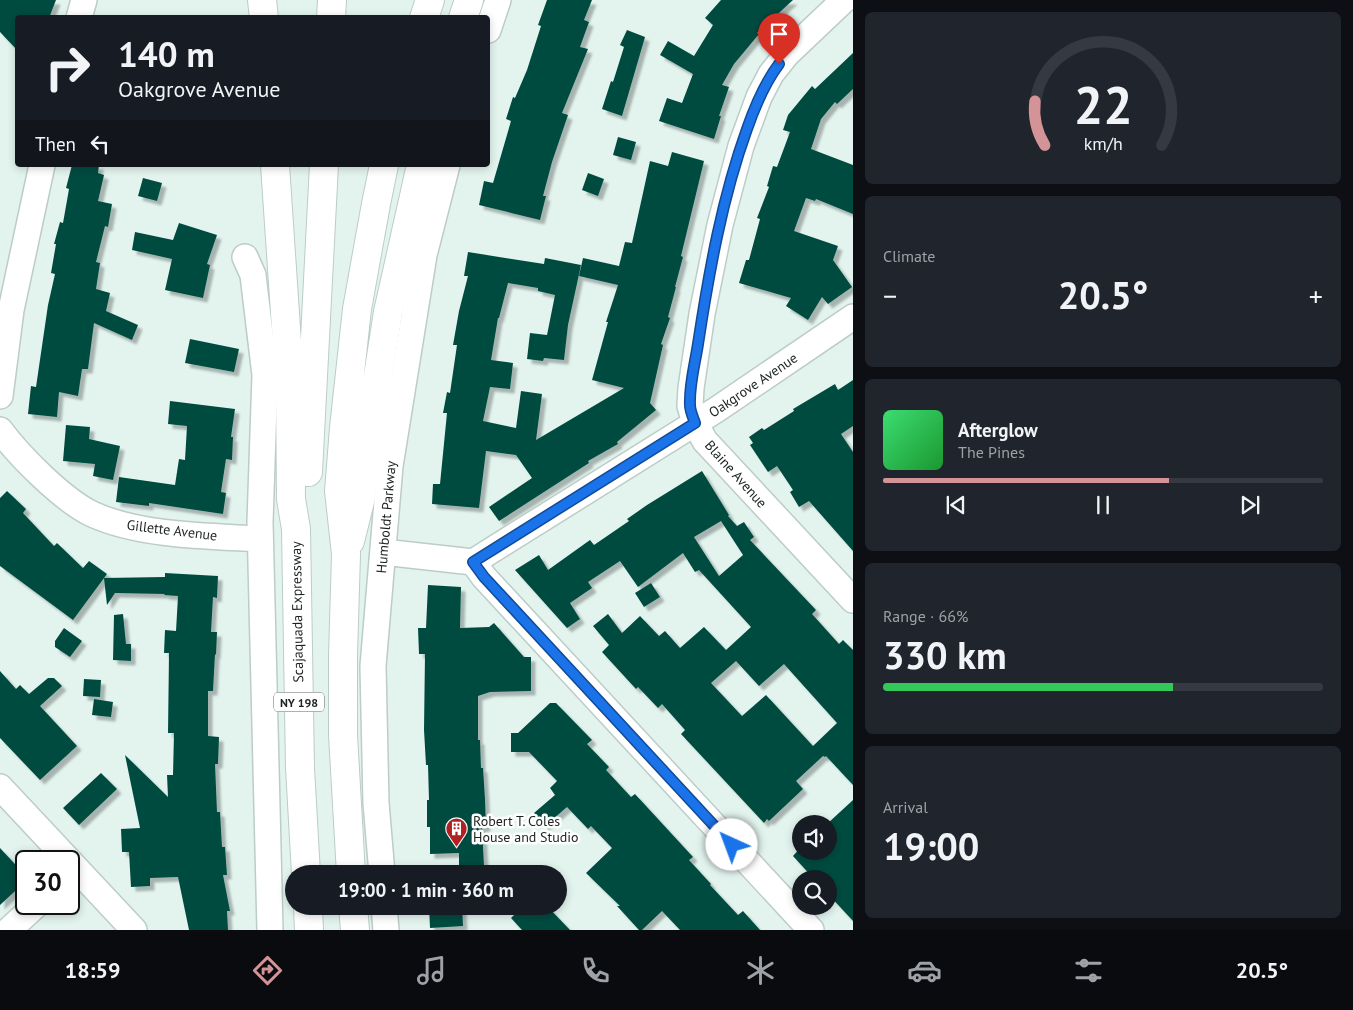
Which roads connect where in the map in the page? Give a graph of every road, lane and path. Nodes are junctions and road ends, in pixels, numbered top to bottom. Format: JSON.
{"nodes":[{"id":1,"x":84,"y":0,"type":"edge"},
{"id":2,"x":262,"y":0,"type":"edge"},
{"id":3,"x":332,"y":0,"type":"edge"},
{"id":4,"x":430,"y":0,"type":"edge"},
{"id":5,"x":469,"y":0,"type":"edge"},
{"id":6,"x":498,"y":0,"type":"edge"},
{"id":7,"x":844,"y":0,"type":"edge"},
{"id":8,"x":80,"y":15,"type":"edge"},
{"id":9,"x":264,"y":15,"type":"edge"},
{"id":10,"x":331,"y":15,"type":"edge"},
{"id":11,"x":425,"y":15,"type":"edge"},
{"id":12,"x":464,"y":15,"type":"edge"},
{"id":13,"x":490,"y":24,"type":"edge"},
{"id":14,"x":42,"y":167,"type":"edge"},
{"id":15,"x":275,"y":167,"type":"edge"},
{"id":16,"x":324,"y":167,"type":"edge"},
{"id":17,"x":384,"y":167,"type":"edge"},
{"id":18,"x":421,"y":167,"type":"edge"},
{"id":19,"x":446,"y":167,"type":"edge"},
{"id":20,"x":246,"y":257,"type":"dead end"},
{"id":21,"x":853,"y":317,"type":"edge"},
{"id":22,"x":0,"y":396,"type":"edge"},
{"id":23,"x":695,"y":423,"type":"junction"},
{"id":24,"x":0,"y":430,"type":"edge"},
{"id":25,"x":296,"y":529,"type":"junction"},
{"id":26,"x":260,"y":539,"type":"junction"},
{"id":27,"x":383,"y":552,"type":"junction"},
{"id":28,"x":346,"y":554,"type":"junction"},
{"id":29,"x":473,"y":562,"type":"junction"},
{"id":30,"x":853,"y":600,"type":"edge"},
{"id":31,"x":0,"y":787,"type":"edge"},
{"id":32,"x":54,"y":850,"type":"edge"},
{"id":33,"x":305,"y":865,"type":"edge"},
{"id":34,"x":351,"y":865,"type":"edge"},
{"id":35,"x":381,"y":865,"type":"edge"},
{"id":36,"x":80,"y":879,"type":"edge"},
{"id":37,"x":25,"y":915,"type":"edge"},
{"id":38,"x":308,"y":915,"type":"edge"},
{"id":39,"x":354,"y":915,"type":"edge"},
{"id":40,"x":385,"y":915,"type":"edge"},
{"id":41,"x":9,"y":930,"type":"edge"},
{"id":42,"x":134,"y":930,"type":"edge"},
{"id":43,"x":270,"y":930,"type":"edge"},
{"id":44,"x":309,"y":930,"type":"edge"},
{"id":45,"x":355,"y":930,"type":"edge"},
{"id":46,"x":386,"y":930,"type":"edge"},
{"id":47,"x":811,"y":930,"type":"edge"}],
"edges":[{"from":1,"to":8,"type":"street"},
{"from":2,"to":9,"type":"highway"},
{"from":3,"to":10,"type":"highway"},
{"from":4,"to":11,"type":"highway"},
{"from":5,"to":12,"type":"highway"},
{"from":6,"to":13,"type":"street"},
{"from":7,"to":23,"type":"street","name":"Blaine Avenue"},
{"from":14,"to":22,"type":"street"},
{"from":15,"to":25,"type":"highway"},
{"from":16,"to":25,"type":"highway"},
{"from":17,"to":28,"type":"highway"},
{"from":18,"to":28,"type":"highway"},
{"from":19,"to":27,"type":"street","name":"Humboldt Parkway"},
{"from":20,"to":26,"type":"street"},
{"from":21,"to":23,"type":"street","name":"Oakgrove Avenue"},
{"from":23,"to":29,"type":"street","name":"Oakgrove Avenue"},
{"from":23,"to":30,"type":"street","name":"Blaine Avenue"},
{"from":24,"to":26,"type":"street","name":"Gillette Avenue"},
{"from":25,"to":33,"type":"highway","name":"Scajaquada Expressway","number":"NY 198"},
{"from":26,"to":43,"type":"street"},
{"from":27,"to":29,"type":"street"},
{"from":27,"to":35,"type":"street","name":"Humboldt Parkway"},
{"from":28,"to":34,"type":"highway","number":"NY 198"},
{"from":29,"to":47,"type":"street"},
{"from":31,"to":32,"type":"street"},
{"from":36,"to":42,"type":"street"},
{"from":37,"to":41,"type":"street"},
{"from":38,"to":44,"type":"highway"},
{"from":39,"to":45,"type":"highway"},
{"from":40,"to":46,"type":"street"}]}
